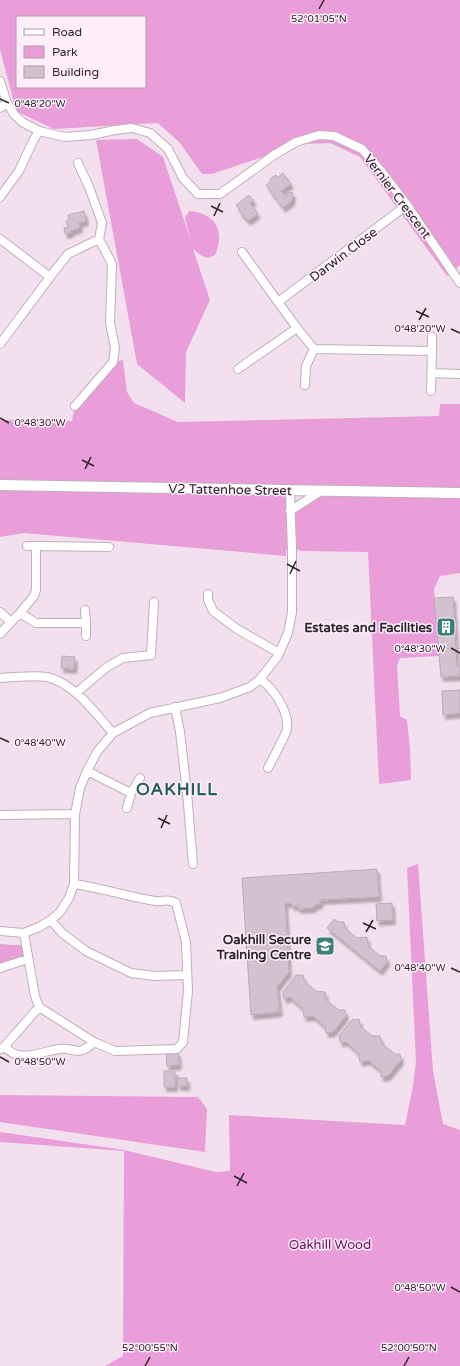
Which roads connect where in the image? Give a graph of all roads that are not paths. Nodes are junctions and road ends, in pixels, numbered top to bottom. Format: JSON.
{"nodes":[{"id":1,"x":0,"y":81,"type":"edge"},
{"id":2,"x":4,"y":105,"type":"edge"},
{"id":3,"x":39,"y":131,"type":"junction"},
{"id":4,"x":78,"y":164,"type":"dead end"},
{"id":5,"x":0,"y":197,"type":"edge"},
{"id":6,"x":407,"y":205,"type":"junction"},
{"id":7,"x":0,"y":239,"type":"edge"},
{"id":8,"x":99,"y":239,"type":"junction"},
{"id":9,"x":242,"y":252,"type":"dead end"},
{"id":10,"x":457,"y":274,"type":"edge"},
{"id":11,"x":50,"y":277,"type":"junction"},
{"id":12,"x":460,"y":283,"type":"edge"},
{"id":13,"x":278,"y":302,"type":"junction"},
{"id":14,"x":297,"y":328,"type":"junction"},
{"id":15,"x":432,"y":337,"type":"dead end"},
{"id":16,"x":0,"y":344,"type":"edge"},
{"id":17,"x":314,"y":349,"type":"junction"},
{"id":18,"x":432,"y":351,"type":"junction"},
{"id":19,"x":238,"y":369,"type":"dead end"},
{"id":20,"x":431,"y":373,"type":"junction"},
{"id":21,"x":460,"y":374,"type":"edge"},
{"id":22,"x":305,"y":385,"type":"dead end"},
{"id":23,"x":431,"y":391,"type":"dead end"},
{"id":24,"x":74,"y":406,"type":"dead end"},
{"id":25,"x":0,"y":485,"type":"edge"},
{"id":26,"x":290,"y":491,"type":"junction"},
{"id":27,"x":321,"y":491,"type":"junction"},
{"id":28,"x":460,"y":493,"type":"edge"},
{"id":29,"x":290,"y":511,"type":"junction"},
{"id":30,"x":26,"y":546,"type":"dead end"},
{"id":31,"x":36,"y":546,"type":"junction"},
{"id":32,"x":109,"y":547,"type":"dead end"},
{"id":33,"x":208,"y":594,"type":"dead end"},
{"id":34,"x":154,"y":602,"type":"dead end"},
{"id":35,"x":85,"y":610,"type":"dead end"},
{"id":36,"x":0,"y":612,"type":"edge"},
{"id":37,"x":20,"y":613,"type":"junction"},
{"id":38,"x":11,"y":622,"type":"junction"},
{"id":39,"x":86,"y":623,"type":"junction"},
{"id":40,"x":0,"y":634,"type":"edge"},
{"id":41,"x":86,"y":636,"type":"dead end"},
{"id":42,"x":279,"y":653,"type":"junction"},
{"id":43,"x":0,"y":678,"type":"edge"},
{"id":44,"x":260,"y":679,"type":"junction"},
{"id":45,"x":76,"y":693,"type":"junction"},
{"id":46,"x":175,"y":707,"type":"junction"},
{"id":47,"x":113,"y":733,"type":"junction"},
{"id":48,"x":268,"y":768,"type":"dead end"},
{"id":49,"x":86,"y":771,"type":"junction"},
{"id":50,"x":140,"y":778,"type":"dead end"},
{"id":51,"x":131,"y":793,"type":"junction"},
{"id":52,"x":127,"y":808,"type":"dead end"},
{"id":53,"x":75,"y":814,"type":"junction"},
{"id":54,"x":0,"y":815,"type":"edge"},
{"id":55,"x":193,"y":864,"type":"dead end"},
{"id":56,"x":74,"y":884,"type":"junction"},
{"id":57,"x":51,"y":920,"type":"junction"},
{"id":58,"x":0,"y":931,"type":"edge"},
{"id":59,"x":24,"y":933,"type":"junction"},
{"id":60,"x":28,"y":959,"type":"junction"},
{"id":61,"x":0,"y":968,"type":"edge"},
{"id":62,"x":187,"y":975,"type":"junction"},
{"id":63,"x":39,"y":1007,"type":"junction"},
{"id":64,"x":94,"y":1042,"type":"junction"},
{"id":65,"x":2,"y":1048,"type":"edge"}],
"edges":[{"from":1,"to":2,"type":"street","name":"Vernier Crescent"},
{"from":2,"to":3,"type":"street","name":"Vernier Crescent"},
{"from":3,"to":5,"type":"street"},
{"from":3,"to":6,"type":"street","name":"Vernier Crescent"},
{"from":4,"to":8,"type":"street"},
{"from":6,"to":10,"type":"street","name":"Vernier Crescent"},
{"from":6,"to":13,"type":"street","name":"Darwin Close"},
{"from":7,"to":11,"type":"street"},
{"from":8,"to":11,"type":"street"},
{"from":8,"to":24,"type":"street"},
{"from":9,"to":13,"type":"street"},
{"from":10,"to":12,"type":"street","name":"Vernier Crescent"},
{"from":11,"to":16,"type":"street"},
{"from":13,"to":14,"type":"street"},
{"from":14,"to":17,"type":"street"},
{"from":14,"to":19,"type":"street"},
{"from":15,"to":18,"type":"street"},
{"from":17,"to":18,"type":"street"},
{"from":17,"to":22,"type":"street"},
{"from":18,"to":20,"type":"street"},
{"from":20,"to":21,"type":"street"},
{"from":20,"to":23,"type":"street"},
{"from":25,"to":26,"type":"street","name":"V2 Tattenhoe Street"},
{"from":26,"to":27,"type":"street","name":"V2 Tattenhoe Street"},
{"from":26,"to":29,"type":"street"},
{"from":27,"to":28,"type":"street","name":"V2 Tattenhoe Street"},
{"from":27,"to":29,"type":"street"},
{"from":29,"to":42,"type":"street"},
{"from":30,"to":31,"type":"street"},
{"from":31,"to":32,"type":"street"},
{"from":31,"to":37,"type":"street"},
{"from":33,"to":42,"type":"street"},
{"from":34,"to":45,"type":"street"},
{"from":35,"to":39,"type":"street"},
{"from":36,"to":38,"type":"street"},
{"from":37,"to":38,"type":"street"},
{"from":37,"to":39,"type":"street"},
{"from":38,"to":40,"type":"street"},
{"from":39,"to":41,"type":"street"},
{"from":42,"to":44,"type":"street"},
{"from":43,"to":45,"type":"street"},
{"from":44,"to":46,"type":"street"},
{"from":44,"to":48,"type":"street"},
{"from":45,"to":47,"type":"street"},
{"from":46,"to":47,"type":"street"},
{"from":46,"to":55,"type":"street"},
{"from":47,"to":49,"type":"street"},
{"from":49,"to":51,"type":"street"},
{"from":49,"to":53,"type":"street"},
{"from":50,"to":51,"type":"street"},
{"from":51,"to":52,"type":"street"},
{"from":53,"to":54,"type":"street"},
{"from":53,"to":56,"type":"street"},
{"from":56,"to":57,"type":"street"},
{"from":56,"to":62,"type":"street"},
{"from":57,"to":59,"type":"street"},
{"from":57,"to":62,"type":"street"},
{"from":58,"to":59,"type":"street"},
{"from":59,"to":60,"type":"street"},
{"from":60,"to":61,"type":"street"},
{"from":60,"to":63,"type":"street"},
{"from":62,"to":64,"type":"street"},
{"from":63,"to":64,"type":"street"},
{"from":63,"to":65,"type":"street"},
{"from":64,"to":65,"type":"street"}]}
